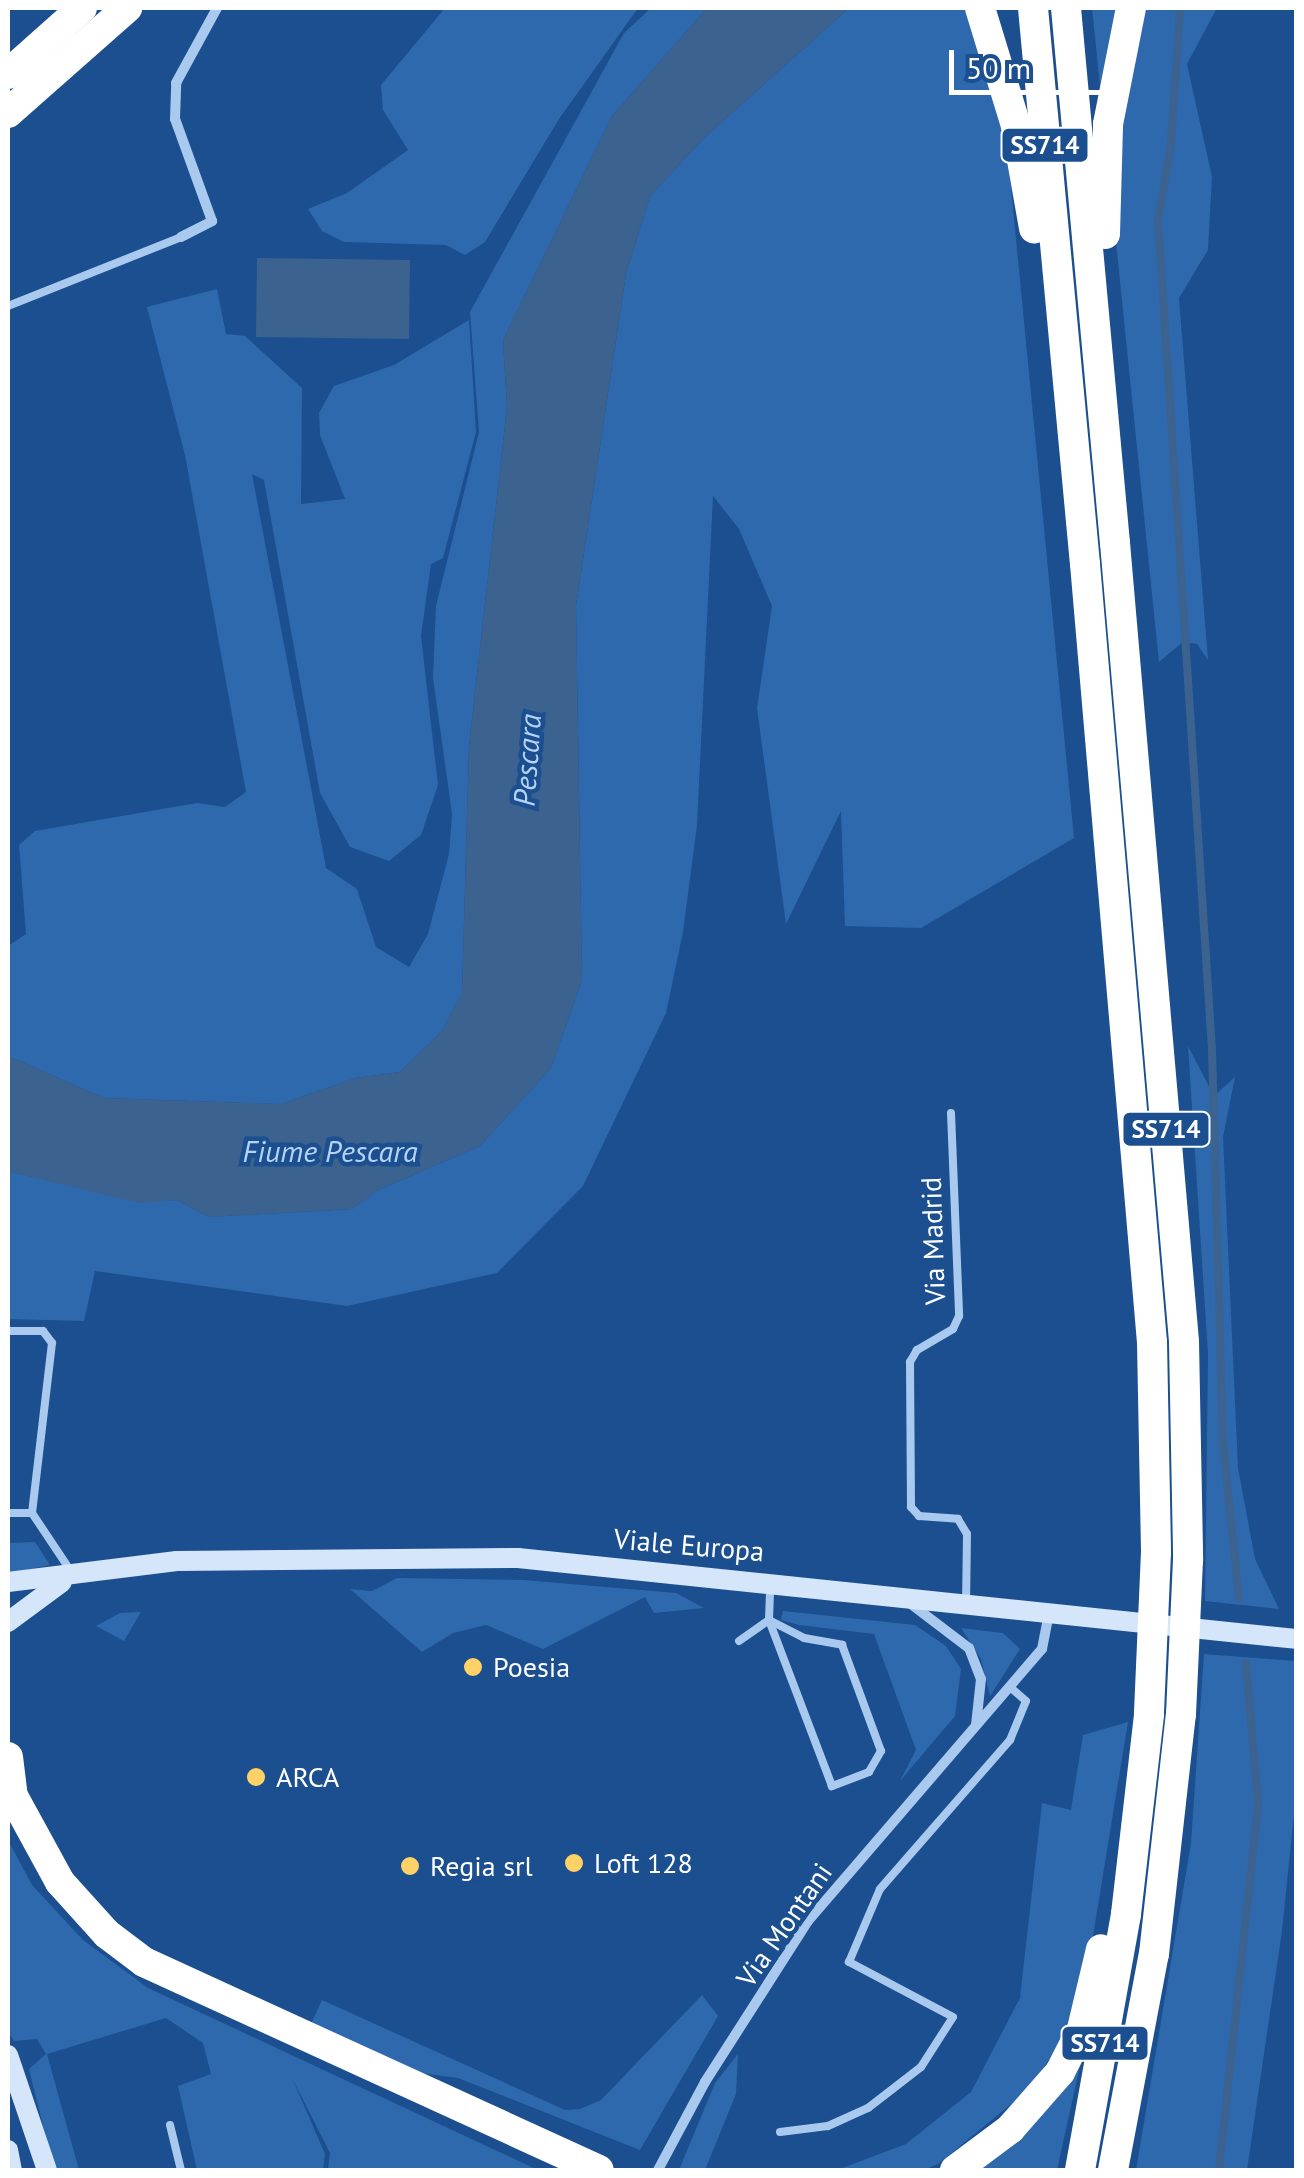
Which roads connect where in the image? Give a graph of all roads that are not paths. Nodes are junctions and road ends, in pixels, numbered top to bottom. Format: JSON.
{"nodes":[{"id":1,"x":82,"y":8,"type":"edge"},
{"id":2,"x":128,"y":8,"type":"edge"},
{"id":3,"x":217,"y":8,"type":"edge"},
{"id":4,"x":980,"y":8,"type":"edge"},
{"id":5,"x":1033,"y":8,"type":"edge"},
{"id":6,"x":1066,"y":8,"type":"edge"},
{"id":7,"x":1131,"y":8,"type":"edge"},
{"id":8,"x":8,"y":74,"type":"edge"},
{"id":9,"x":8,"y":113,"type":"edge"},
{"id":10,"x":180,"y":237,"type":"joint"},
{"id":11,"x":1090,"y":273,"type":"junction"},
{"id":12,"x":1058,"y":284,"type":"junction"},
{"id":13,"x":8,"y":306,"type":"edge"},
{"id":14,"x":951,"y":1112,"type":"dead end"},
{"id":15,"x":8,"y":1331,"type":"edge"},
{"id":16,"x":8,"y":1513,"type":"edge"},
{"id":17,"x":32,"y":1513,"type":"junction"},
{"id":18,"x":74,"y":1577,"type":"junction"},
{"id":19,"x":770,"y":1580,"type":"junction"},
{"id":20,"x":8,"y":1582,"type":"edge"},
{"id":21,"x":898,"y":1594,"type":"junction"},
{"id":22,"x":966,"y":1602,"type":"junction"},
{"id":23,"x":1049,"y":1612,"type":"junction"},
{"id":24,"x":769,"y":1620,"type":"junction"},
{"id":25,"x":8,"y":1622,"type":"edge"},
{"id":26,"x":739,"y":1640,"type":"dead end"},
{"id":27,"x":1296,"y":1640,"type":"edge"},
{"id":28,"x":1010,"y":1687,"type":"junction"},
{"id":29,"x":976,"y":1726,"type":"junction"},
{"id":30,"x":8,"y":1757,"type":"edge"},
{"id":31,"x":10,"y":1791,"type":"edge"},
{"id":32,"x":1126,"y":1914,"type":"junction"},
{"id":33,"x":8,"y":2055,"type":"edge"},
{"id":34,"x":170,"y":2125,"type":"dead end"},
{"id":35,"x":780,"y":2132,"type":"dead end"},
{"id":36,"x":8,"y":2150,"type":"edge"},
{"id":37,"x":12,"y":2170,"type":"edge"},
{"id":38,"x":47,"y":2170,"type":"edge"},
{"id":39,"x":181,"y":2170,"type":"edge"},
{"id":40,"x":600,"y":2170,"type":"edge"},
{"id":41,"x":658,"y":2170,"type":"edge"},
{"id":42,"x":955,"y":2170,"type":"edge"},
{"id":43,"x":1080,"y":2170,"type":"edge"},
{"id":44,"x":1113,"y":2170,"type":"edge"}],
"edges":[{"from":1,"to":8,"type":"highway"},
{"from":2,"to":9,"type":"highway"},
{"from":3,"to":10,"type":"street"},
{"from":4,"to":12,"type":"highway"},
{"from":5,"to":12,"type":"highway","number":"SS714"},
{"from":6,"to":11,"type":"highway","number":"SS714"},
{"from":7,"to":11,"type":"highway"},
{"from":10,"to":13,"type":"lane"},
{"from":11,"to":44,"type":"highway","number":"SS714","bridge":true},
{"from":12,"to":32,"type":"highway","number":"SS714","bridge":true},
{"from":14,"to":22,"type":"lane","name":"Via Madrid"},
{"from":15,"to":17,"type":"lane"},
{"from":16,"to":17,"type":"lane"},
{"from":17,"to":18,"type":"lane"},
{"from":18,"to":19,"type":"main road","name":"Viale Europa"},
{"from":18,"to":20,"type":"main road","name":"Viale Europa"},
{"from":18,"to":25,"type":"main road","name":"Viale Europa"},
{"from":19,"to":21,"type":"main road","name":"Viale Europa"},
{"from":19,"to":24,"type":"lane"},
{"from":21,"to":22,"type":"main road","name":"Viale Europa"},
{"from":21,"to":29,"type":"street"},
{"from":22,"to":23,"type":"main road","name":"Viale Europa"},
{"from":23,"to":27,"type":"main road","name":"Viale Europa"},
{"from":23,"to":28,"type":"street","name":"Via Montani"},
{"from":24,"to":24,"type":"lane"},
{"from":24,"to":26,"type":"lane"},
{"from":28,"to":29,"type":"street","name":"Via Montani"},
{"from":28,"to":35,"type":"lane"},
{"from":29,"to":41,"type":"street","name":"Via Montani"},
{"from":30,"to":31,"type":"highway"},
{"from":31,"to":40,"type":"highway"},
{"from":32,"to":42,"type":"highway"},
{"from":32,"to":43,"type":"highway","number":"SS714"},
{"from":33,"to":38,"type":"main road"},
{"from":34,"to":39,"type":"lane"},
{"from":36,"to":37,"type":"main road"}]}
